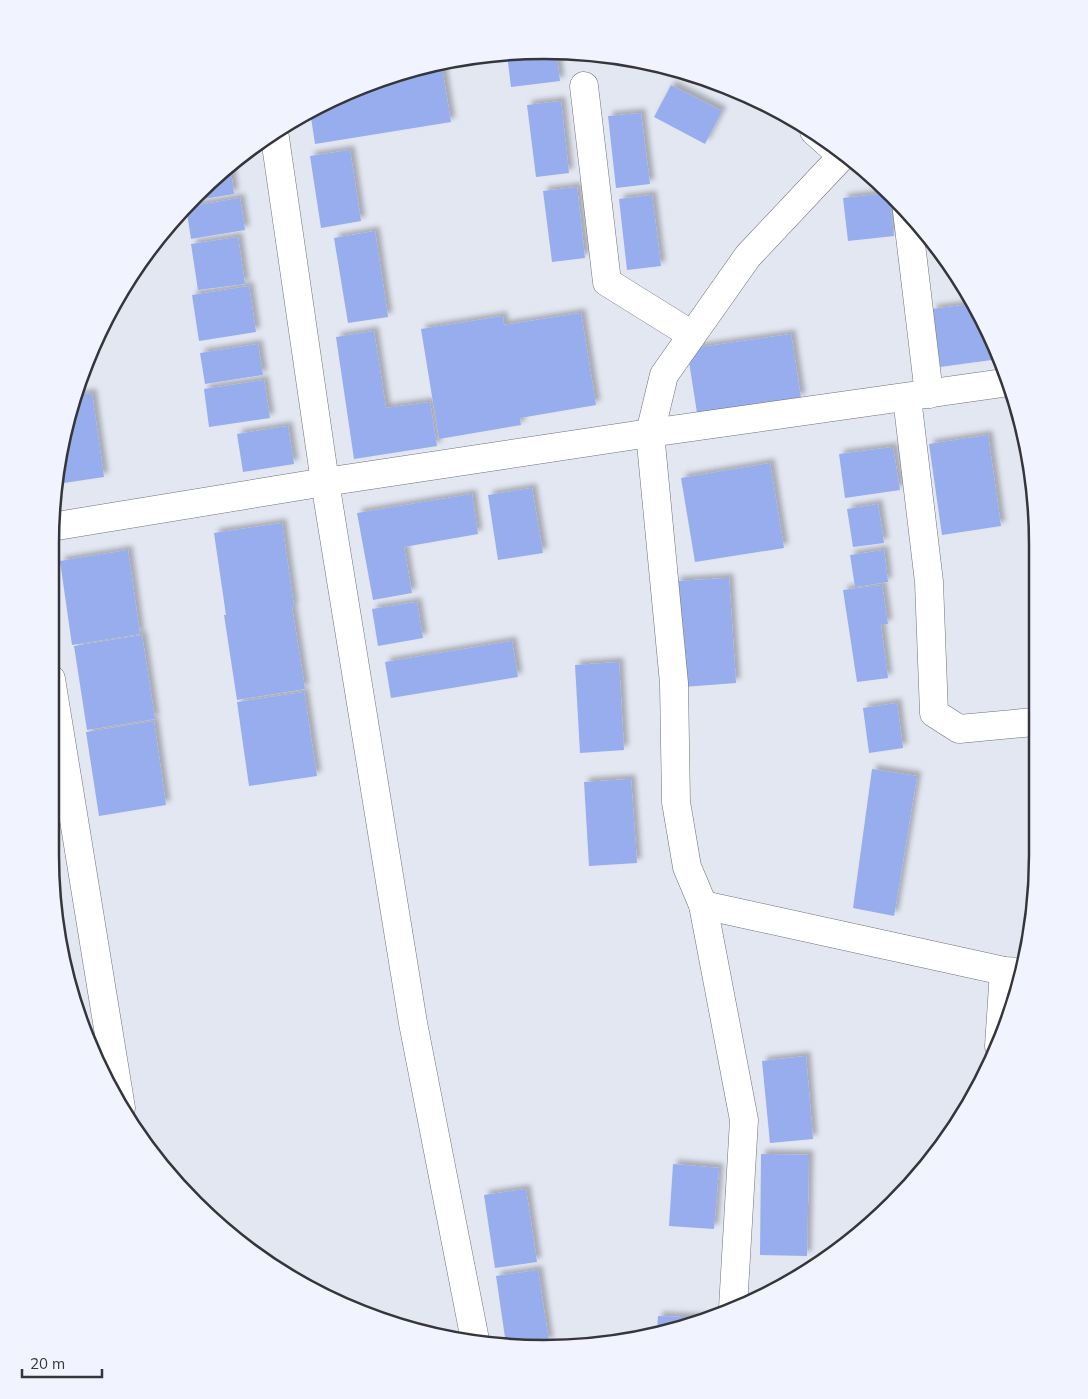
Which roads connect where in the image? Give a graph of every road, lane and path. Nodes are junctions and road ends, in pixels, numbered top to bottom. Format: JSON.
{"nodes":[{"id":1,"x":584,"y":86,"type":"dead end"},
{"id":2,"x":275,"y":140,"type":"edge"},
{"id":3,"x":839,"y":159,"type":"edge"},
{"id":4,"x":908,"y":223,"type":"edge"},
{"id":5,"x":692,"y":335,"type":"junction"},
{"id":6,"x":1001,"y":383,"type":"edge"},
{"id":7,"x":918,"y":396,"type":"junction"},
{"id":8,"x":650,"y":433,"type":"junction"},
{"id":9,"x":325,"y":482,"type":"junction"},
{"id":10,"x":60,"y":526,"type":"edge"},
{"id":11,"x":1029,"y":722,"type":"edge"},
{"id":12,"x":59,"y":733,"type":"edge"},
{"id":13,"x":703,"y":905,"type":"junction"},
{"id":14,"x":1012,"y":972,"type":"edge"},
{"id":15,"x":1008,"y":997,"type":"edge"},
{"id":16,"x":117,"y":1085,"type":"edge"},
{"id":17,"x":733,"y":1301,"type":"edge"},
{"id":18,"x":474,"y":1335,"type":"edge"}],
"edges":[{"from":1,"to":5,"type":"street"},
{"from":2,"to":9,"type":"street"},
{"from":3,"to":5,"type":"street"},
{"from":4,"to":7,"type":"street"},
{"from":5,"to":8,"type":"street"},
{"from":6,"to":7,"type":"street"},
{"from":7,"to":8,"type":"street"},
{"from":7,"to":11,"type":"street"},
{"from":8,"to":9,"type":"street"},
{"from":8,"to":13,"type":"street"},
{"from":9,"to":10,"type":"street"},
{"from":9,"to":18,"type":"street"},
{"from":12,"to":16,"type":"street"},
{"from":13,"to":14,"type":"street"},
{"from":13,"to":17,"type":"street"},
{"from":14,"to":15,"type":"street"}]}
